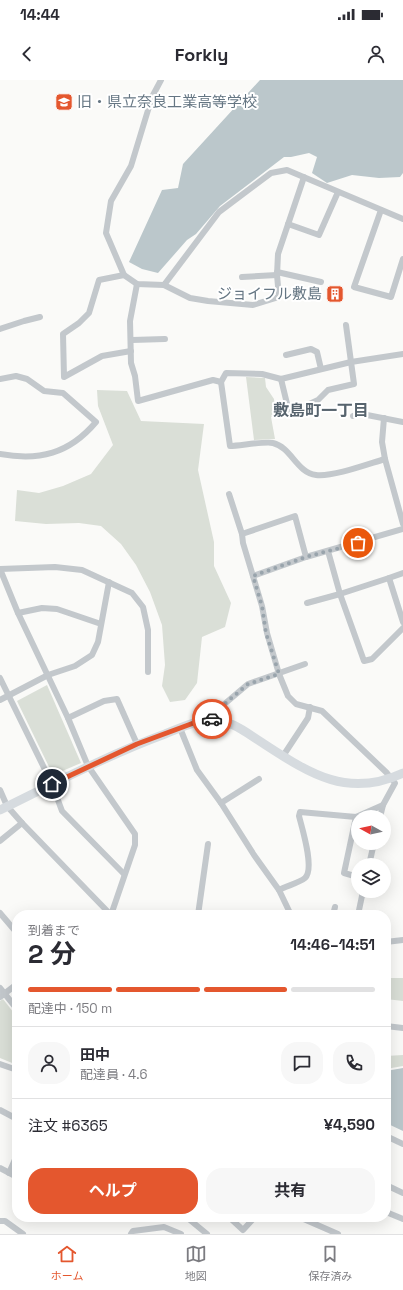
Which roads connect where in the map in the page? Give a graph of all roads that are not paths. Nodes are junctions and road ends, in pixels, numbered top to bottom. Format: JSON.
{"nodes":[{"id":1,"x":161,"y":80,"type":"edge"},
{"id":2,"x":304,"y":177,"type":"junction"},
{"id":3,"x":338,"y":192,"type":"junction"},
{"id":4,"x":380,"y":210,"type":"junction"},
{"id":5,"x":403,"y":219,"type":"edge"},
{"id":6,"x":288,"y":224,"type":"junction"},
{"id":7,"x":403,"y":259,"type":"edge"},
{"id":8,"x":277,"y":274,"type":"junction"},
{"id":9,"x":124,"y":275,"type":"junction"},
{"id":10,"x":242,"y":277,"type":"dead end"},
{"id":11,"x":321,"y":282,"type":"dead end"},
{"id":12,"x":137,"y":284,"type":"junction"},
{"id":13,"x":164,"y":285,"type":"junction"},
{"id":14,"x":40,"y":317,"type":"dead end"},
{"id":15,"x":346,"y":325,"type":"dead end"},
{"id":16,"x":0,"y":328,"type":"edge"},
{"id":17,"x":165,"y":339,"type":"dead end"},
{"id":18,"x":132,"y":340,"type":"junction"},
{"id":19,"x":132,"y":352,"type":"junction"},
{"id":20,"x":403,"y":354,"type":"edge"},
{"id":21,"x":286,"y":355,"type":"dead end"},
{"id":22,"x":350,"y":362,"type":"junction"},
{"id":23,"x":321,"y":369,"type":"junction"},
{"id":24,"x":0,"y":379,"type":"edge"},
{"id":25,"x":281,"y":379,"type":"junction"},
{"id":26,"x":220,"y":382,"type":"junction"},
{"id":27,"x":353,"y":416,"type":"dead end"},
{"id":28,"x":384,"y":418,"type":"junction"},
{"id":29,"x":403,"y":422,"type":"edge"},
{"id":30,"x":0,"y":454,"type":"edge"},
{"id":31,"x":385,"y":459,"type":"junction"},
{"id":32,"x":229,"y":494,"type":"dead end"},
{"id":33,"x":401,"y":510,"type":"edge"},
{"id":34,"x":403,"y":524,"type":"edge"},
{"id":35,"x":403,"y":529,"type":"edge"},
{"id":36,"x":242,"y":534,"type":"junction"},
{"id":37,"x":328,"y":551,"type":"junction"},
{"id":38,"x":306,"y":557,"type":"junction"},
{"id":39,"x":0,"y":569,"type":"edge"},
{"id":40,"x":403,"y":573,"type":"edge"},
{"id":41,"x":253,"y":576,"type":"junction"},
{"id":42,"x":389,"y":578,"type":"junction"},
{"id":43,"x":109,"y":582,"type":"junction"},
{"id":44,"x":340,"y":594,"type":"junction"},
{"id":45,"x":307,"y":603,"type":"dead end"},
{"id":46,"x":18,"y":613,"type":"junction"},
{"id":47,"x":403,"y":622,"type":"edge"},
{"id":48,"x":101,"y":624,"type":"junction"},
{"id":49,"x":403,"y":628,"type":"edge"},
{"id":50,"x":305,"y":664,"type":"dead end"},
{"id":51,"x":148,"y":672,"type":"dead end"},
{"id":52,"x":279,"y":674,"type":"junction"},
{"id":53,"x":48,"y":675,"type":"junction"},
{"id":54,"x":0,"y":678,"type":"edge"},
{"id":55,"x":8,"y":696,"type":"junction"},
{"id":56,"x":0,"y":700,"type":"edge"},
{"id":57,"x":310,"y":707,"type":"junction"},
{"id":58,"x":68,"y":718,"type":"junction"},
{"id":59,"x":212,"y":720,"type":"junction"},
{"id":60,"x":180,"y":728,"type":"junction"},
{"id":61,"x":137,"y":744,"type":"junction"},
{"id":62,"x":283,"y":756,"type":"junction"},
{"id":63,"x":88,"y":766,"type":"junction"},
{"id":64,"x":403,"y":773,"type":"edge"},
{"id":65,"x":391,"y":778,"type":"junction"},
{"id":66,"x":259,"y":780,"type":"dead end"},
{"id":67,"x":52,"y":784,"type":"junction"},
{"id":68,"x":0,"y":790,"type":"edge"},
{"id":69,"x":221,"y":802,"type":"junction"},
{"id":70,"x":383,"y":805,"type":"junction"},
{"id":71,"x":4,"y":808,"type":"edge"},
{"id":72,"x":372,"y":810,"type":"edge"},
{"id":73,"x":382,"y":810,"type":"edge"},
{"id":74,"x":351,"y":817,"type":"edge"},
{"id":75,"x":22,"y":823,"type":"junction"},
{"id":76,"x":351,"y":840,"type":"edge"},
{"id":77,"x":0,"y":841,"type":"edge"},
{"id":78,"x":208,"y":844,"type":"dead end"},
{"id":79,"x":124,"y":874,"type":"junction"},
{"id":80,"x":351,"y":875,"type":"edge"},
{"id":81,"x":279,"y":890,"type":"junction"},
{"id":82,"x":362,"y":898,"type":"edge"},
{"id":83,"x":336,"y":907,"type":"dead end"},
{"id":84,"x":106,"y":910,"type":"edge"},
{"id":85,"x":113,"y":910,"type":"edge"},
{"id":86,"x":199,"y":910,"type":"edge"},
{"id":87,"x":289,"y":910,"type":"edge"},
{"id":88,"x":335,"y":910,"type":"edge"},
{"id":89,"x":359,"y":910,"type":"edge"},
{"id":90,"x":0,"y":913,"type":"edge"},
{"id":91,"x":12,"y":928,"type":"edge"},
{"id":92,"x":403,"y":940,"type":"edge"},
{"id":93,"x":391,"y":941,"type":"edge"},
{"id":94,"x":0,"y":988,"type":"edge"},
{"id":95,"x":12,"y":988,"type":"edge"},
{"id":96,"x":2,"y":996,"type":"edge"},
{"id":97,"x":12,"y":1005,"type":"edge"},
{"id":98,"x":391,"y":1027,"type":"edge"},
{"id":99,"x":403,"y":1028,"type":"edge"},
{"id":100,"x":0,"y":1064,"type":"edge"},
{"id":101,"x":12,"y":1068,"type":"edge"},
{"id":102,"x":0,"y":1110,"type":"edge"},
{"id":103,"x":12,"y":1116,"type":"edge"},
{"id":104,"x":391,"y":1138,"type":"edge"},
{"id":105,"x":403,"y":1144,"type":"edge"},
{"id":106,"x":12,"y":1166,"type":"edge"},
{"id":107,"x":0,"y":1168,"type":"edge"},
{"id":108,"x":9,"y":1172,"type":"junction"},
{"id":109,"x":12,"y":1174,"type":"edge"},
{"id":110,"x":391,"y":1187,"type":"edge"},
{"id":111,"x":403,"y":1193,"type":"edge"},
{"id":112,"x":391,"y":1214,"type":"edge"},
{"id":113,"x":403,"y":1219,"type":"edge"},
{"id":114,"x":0,"y":1221,"type":"edge"},
{"id":115,"x":192,"y":1222,"type":"edge"},
{"id":116,"x":234,"y":1222,"type":"edge"},
{"id":117,"x":250,"y":1222,"type":"edge"},
{"id":118,"x":310,"y":1222,"type":"edge"},
{"id":119,"x":202,"y":1233,"type":"edge"},
{"id":120,"x":23,"y":1234,"type":"edge"},
{"id":121,"x":131,"y":1234,"type":"edge"},
{"id":122,"x":181,"y":1234,"type":"edge"},
{"id":123,"x":338,"y":1234,"type":"edge"}],
"edges":[{"from":1,"to":9,"type":"street"},
{"from":2,"to":3,"type":"street"},
{"from":2,"to":6,"type":"street"},
{"from":2,"to":13,"type":"street"},
{"from":3,"to":4,"type":"street"},
{"from":3,"to":6,"type":"street"},
{"from":4,"to":5,"type":"street"},
{"from":4,"to":7,"type":"street"},
{"from":6,"to":8,"type":"street"},
{"from":8,"to":10,"type":"street"},
{"from":8,"to":11,"type":"street"},
{"from":8,"to":13,"type":"street"},
{"from":9,"to":12,"type":"street"},
{"from":9,"to":19,"type":"street"},
{"from":12,"to":13,"type":"street"},
{"from":12,"to":18,"type":"street"},
{"from":14,"to":16,"type":"street"},
{"from":15,"to":22,"type":"street"},
{"from":17,"to":18,"type":"street"},
{"from":18,"to":19,"type":"street"},
{"from":19,"to":26,"type":"street"},
{"from":20,"to":22,"type":"street"},
{"from":21,"to":23,"type":"street"},
{"from":22,"to":23,"type":"street"},
{"from":22,"to":25,"type":"street"},
{"from":23,"to":25,"type":"street"},
{"from":24,"to":30,"type":"street"},
{"from":25,"to":26,"type":"street"},
{"from":26,"to":31,"type":"street"},
{"from":27,"to":28,"type":"street"},
{"from":28,"to":29,"type":"street"},
{"from":28,"to":31,"type":"street"},
{"from":31,"to":33,"type":"street"},
{"from":32,"to":36,"type":"street"},
{"from":33,"to":34,"type":"street"},
{"from":35,"to":37,"type":"street"},
{"from":36,"to":38,"type":"street"},
{"from":36,"to":41,"type":"street"},
{"from":37,"to":38,"type":"street"},
{"from":37,"to":44,"type":"street"},
{"from":38,"to":41,"type":"street"},
{"from":39,"to":43,"type":"street"},
{"from":39,"to":46,"type":"street"},
{"from":40,"to":42,"type":"street"},
{"from":41,"to":52,"type":"street"},
{"from":42,"to":44,"type":"street"},
{"from":42,"to":47,"type":"street"},
{"from":43,"to":48,"type":"street"},
{"from":43,"to":51,"type":"street"},
{"from":44,"to":45,"type":"street"},
{"from":44,"to":49,"type":"street"},
{"from":46,"to":48,"type":"street"},
{"from":46,"to":53,"type":"street"},
{"from":48,"to":53,"type":"street"},
{"from":50,"to":52,"type":"street"},
{"from":52,"to":57,"type":"street"},
{"from":52,"to":59,"type":"street"},
{"from":53,"to":55,"type":"street"},
{"from":53,"to":58,"type":"street"},
{"from":54,"to":55,"type":"street"},
{"from":55,"to":56,"type":"street"},
{"from":55,"to":67,"type":"street"},
{"from":57,"to":62,"type":"street"},
{"from":57,"to":65,"type":"street"},
{"from":58,"to":61,"type":"street"},
{"from":58,"to":63,"type":"street"},
{"from":59,"to":60,"type":"street"},
{"from":59,"to":62,"type":"street"},
{"from":60,"to":61,"type":"street"},
{"from":60,"to":69,"type":"street"},
{"from":61,"to":63,"type":"street"},
{"from":62,"to":65,"type":"street"},
{"from":63,"to":67,"type":"street"},
{"from":63,"to":79,"type":"street"},
{"from":64,"to":65,"type":"street"},
{"from":65,"to":70,"type":"street"},
{"from":66,"to":69,"type":"street"},
{"from":67,"to":71,"type":"street"},
{"from":67,"to":79,"type":"street"},
{"from":68,"to":71,"type":"street"},
{"from":69,"to":81,"type":"street"},
{"from":70,"to":72,"type":"street"},
{"from":70,"to":73,"type":"street"},
{"from":71,"to":75,"type":"street"},
{"from":74,"to":81,"type":"street"},
{"from":75,"to":77,"type":"street"},
{"from":75,"to":84,"type":"street"},
{"from":76,"to":80,"type":"street"},
{"from":78,"to":86,"type":"street"},
{"from":79,"to":85,"type":"street"},
{"from":81,"to":87,"type":"street"},
{"from":82,"to":89,"type":"street"},
{"from":83,"to":88,"type":"street"},
{"from":90,"to":91,"type":"street"},
{"from":92,"to":93,"type":"street"},
{"from":94,"to":96,"type":"street"},
{"from":95,"to":96,"type":"street"},
{"from":96,"to":97,"type":"street"},
{"from":98,"to":99,"type":"street"},
{"from":100,"to":101,"type":"street"},
{"from":102,"to":103,"type":"street"},
{"from":104,"to":105,"type":"street"},
{"from":106,"to":108,"type":"street"},
{"from":107,"to":108,"type":"street"},
{"from":108,"to":109,"type":"street"},
{"from":110,"to":111,"type":"street"},
{"from":112,"to":113,"type":"street"},
{"from":114,"to":120,"type":"street"},
{"from":115,"to":119,"type":"street"},
{"from":116,"to":117,"type":"street"},
{"from":118,"to":123,"type":"street"},
{"from":121,"to":122,"type":"street"}]}
